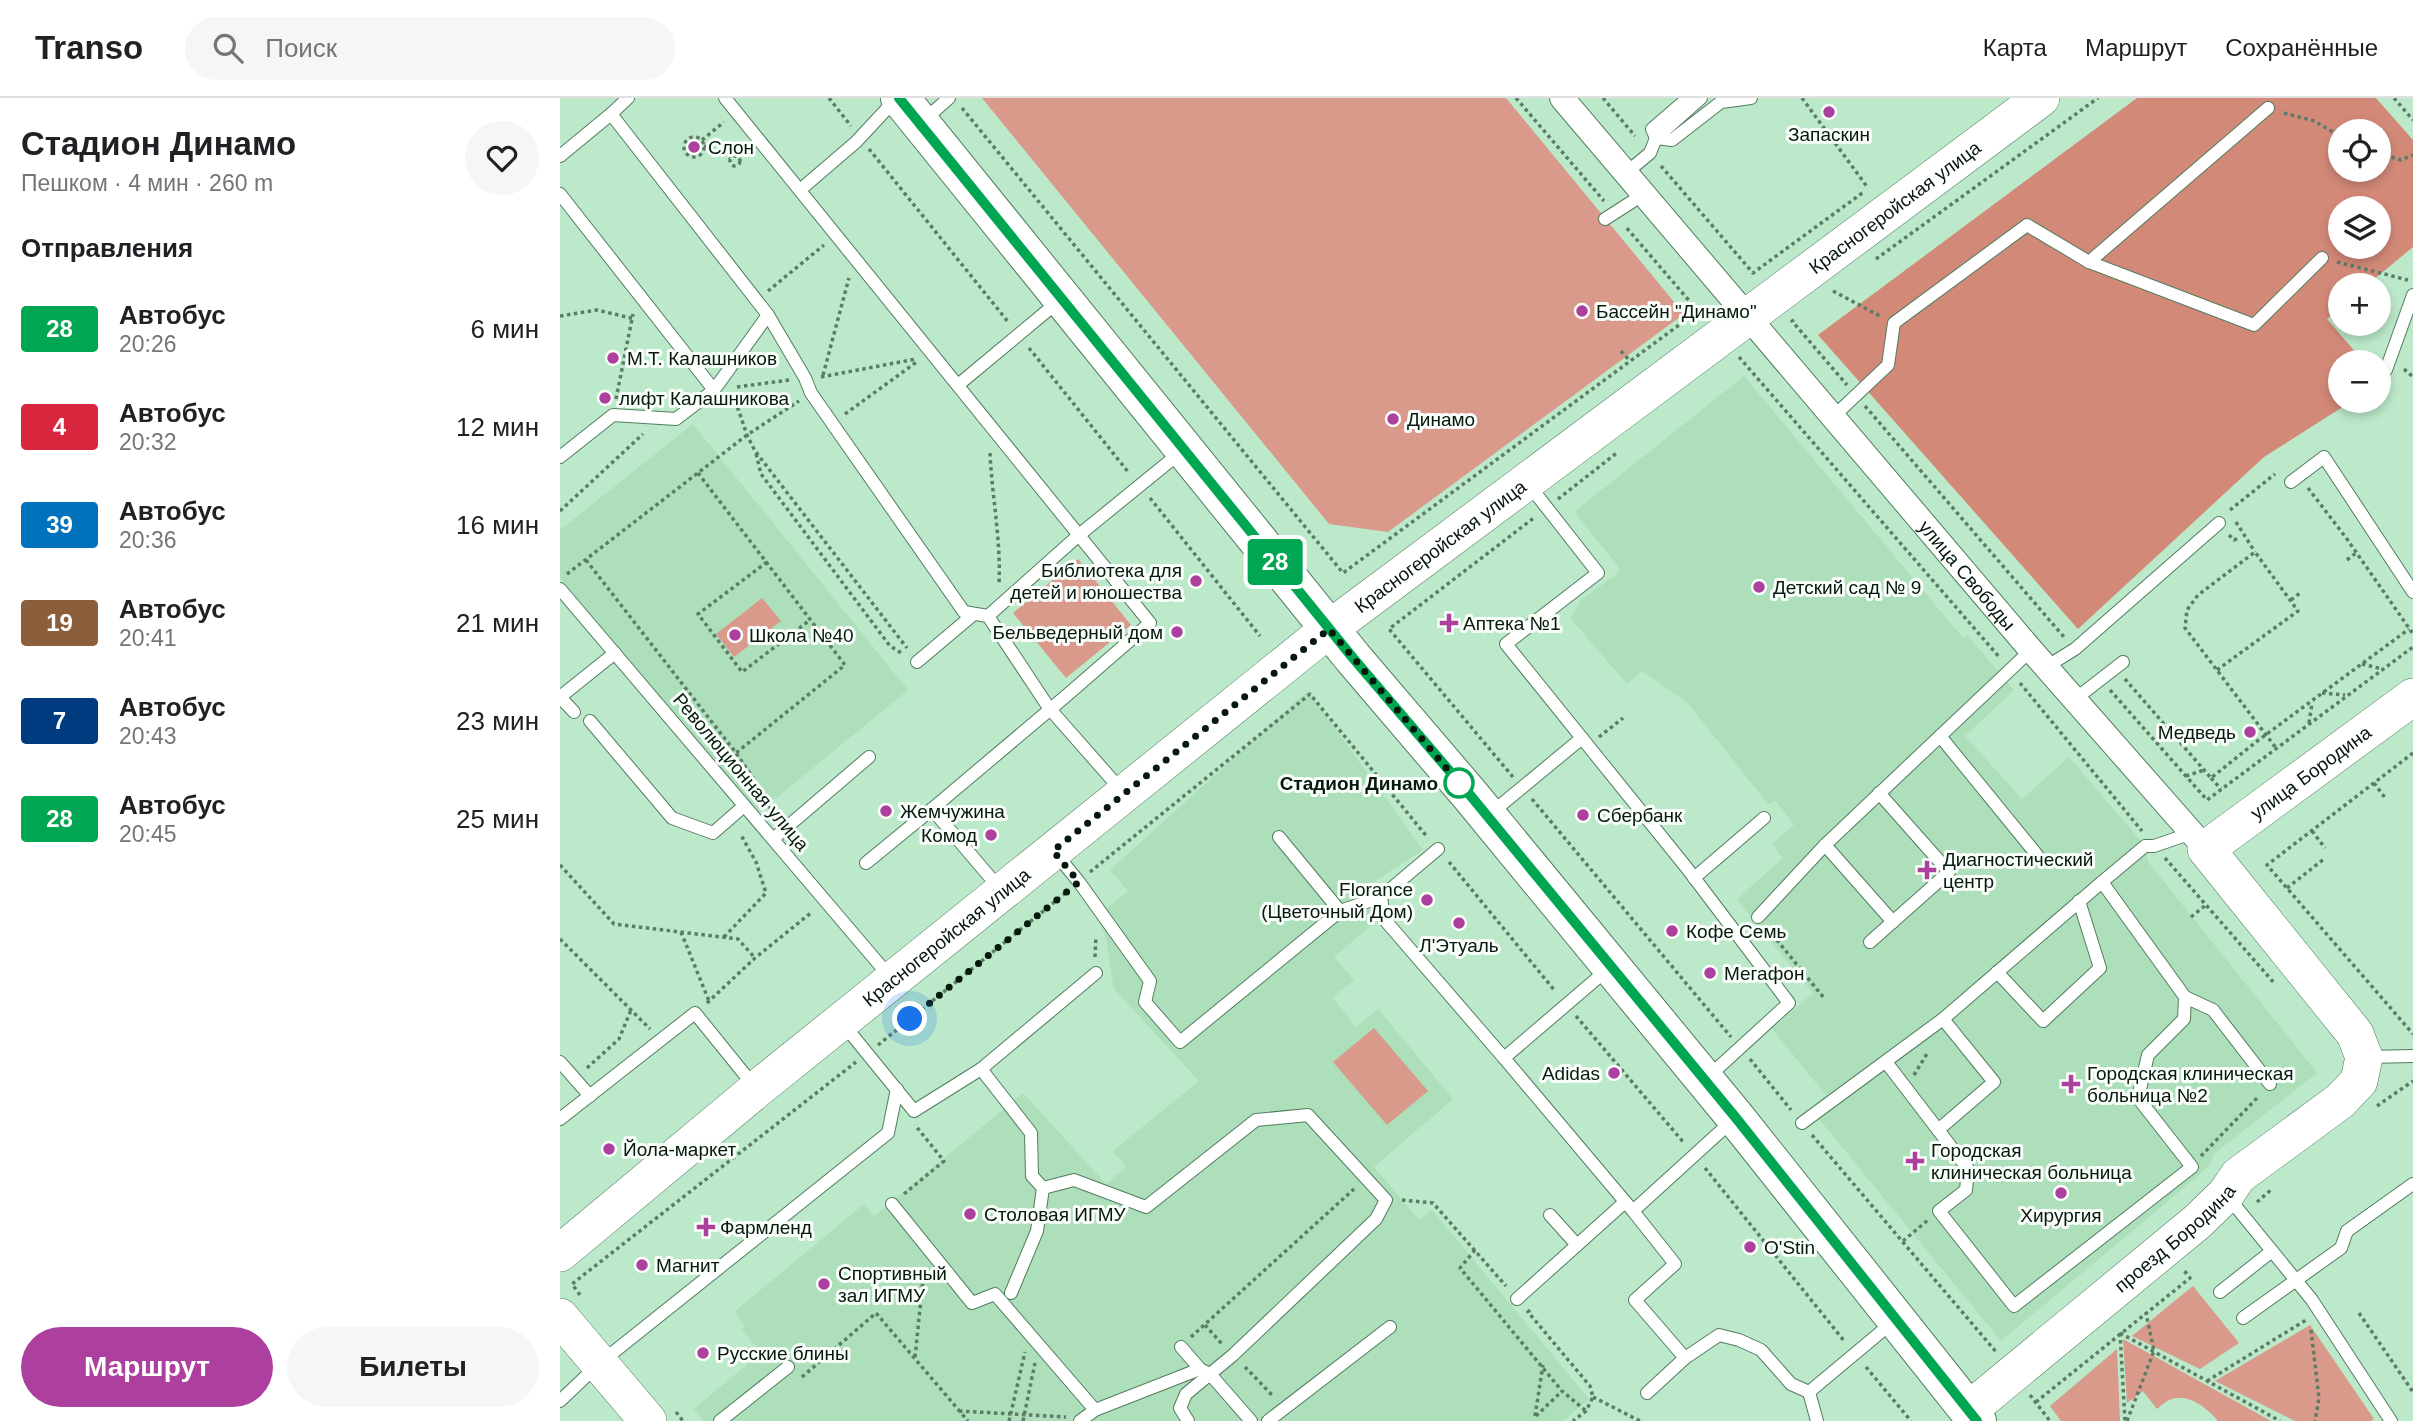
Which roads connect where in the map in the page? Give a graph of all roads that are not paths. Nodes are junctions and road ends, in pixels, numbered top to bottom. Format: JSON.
{"nodes":[{"id":1,"x":628,"y":98,"type":"edge"},
{"id":2,"x":725,"y":98,"type":"edge"},
{"id":3,"x":949,"y":98,"type":"edge"},
{"id":4,"x":1562,"y":98,"type":"edge"},
{"id":5,"x":1688,"y":98,"type":"edge"},
{"id":6,"x":1701,"y":98,"type":"edge"},
{"id":7,"x":1751,"y":98,"type":"edge"},
{"id":8,"x":2041,"y":98,"type":"edge"},
{"id":9,"x":1723,"y":100,"type":"edge"},
{"id":10,"x":906,"y":107,"type":"edge"},
{"id":11,"x":2268,"y":108,"type":"road end"},
{"id":12,"x":611,"y":114,"type":"junction"},
{"id":13,"x":1656,"y":138,"type":"junction"},
{"id":14,"x":560,"y":156,"type":"edge"},
{"id":15,"x":1626,"y":173,"type":"junction"},
{"id":16,"x":800,"y":190,"type":"junction"},
{"id":17,"x":560,"y":194,"type":"edge"},
{"id":18,"x":1644,"y":194,"type":"junction"},
{"id":19,"x":1609,"y":216,"type":"road end"},
{"id":20,"x":2322,"y":258,"type":"road end"},
{"id":21,"x":2089,"y":262,"type":"junction"},
{"id":22,"x":2413,"y":295,"type":"edge"},
{"id":23,"x":1062,"y":298,"type":"junction"},
{"id":24,"x":768,"y":315,"type":"junction"},
{"id":25,"x":1748,"y":317,"type":"junction"},
{"id":26,"x":2391,"y":356,"type":"edge"},
{"id":27,"x":958,"y":385,"type":"junction"},
{"id":28,"x":714,"y":390,"type":"junction"},
{"id":29,"x":1833,"y":417,"type":"junction"},
{"id":30,"x":1184,"y":450,"type":"junction"},
{"id":31,"x":560,"y":457,"type":"edge"},
{"id":32,"x":2295,"y":479,"type":"road end"},
{"id":33,"x":1537,"y":495,"type":"junction"},
{"id":34,"x":2219,"y":523,"type":"road end"},
{"id":35,"x":1079,"y":535,"type":"junction"},
{"id":36,"x":560,"y":589,"type":"edge"},
{"id":37,"x":2413,"y":592,"type":"edge"},
{"id":38,"x":993,"y":612,"type":"junction"},
{"id":39,"x":974,"y":614,"type":"junction"},
{"id":40,"x":1329,"y":629,"type":"junction"},
{"id":41,"x":615,"y":653,"type":"junction"},
{"id":42,"x":2039,"y":659,"type":"junction"},
{"id":43,"x":917,"y":662,"type":"road end"},
{"id":44,"x":2119,"y":665,"type":"road end"},
{"id":45,"x":2413,"y":696,"type":"edge"},
{"id":46,"x":560,"y":697,"type":"edge"},
{"id":47,"x":2074,"y":700,"type":"junction"},
{"id":48,"x":1049,"y":708,"type":"junction"},
{"id":49,"x":574,"y":712,"type":"dead end"},
{"id":50,"x":590,"y":720,"type":"dead end"},
{"id":51,"x":1940,"y":736,"type":"junction"},
{"id":52,"x":1585,"y":742,"type":"junction"},
{"id":53,"x":869,"y":757,"type":"dead end"},
{"id":54,"x":1879,"y":793,"type":"junction"},
{"id":55,"x":1125,"y":794,"type":"junction"},
{"id":56,"x":744,"y":806,"type":"junction"},
{"id":57,"x":932,"y":809,"type":"junction"},
{"id":58,"x":1487,"y":817,"type":"junction"},
{"id":59,"x":1764,"y":818,"type":"dead end"},
{"id":60,"x":769,"y":835,"type":"junction"},
{"id":61,"x":1279,"y":836,"type":"dead end"},
{"id":62,"x":2199,"y":841,"type":"junction"},
{"id":63,"x":1825,"y":845,"type":"junction"},
{"id":64,"x":1438,"y":849,"type":"road end"},
{"id":65,"x":1053,"y":851,"type":"junction"},
{"id":66,"x":2037,"y":855,"type":"dead end"},
{"id":67,"x":866,"y":863,"type":"dead end"},
{"id":68,"x":1694,"y":878,"type":"junction"},
{"id":69,"x":2102,"y":882,"type":"junction"},
{"id":70,"x":1002,"y":892,"type":"junction"},
{"id":71,"x":1381,"y":897,"type":"junction"},
{"id":72,"x":2079,"y":901,"type":"junction"},
{"id":73,"x":1339,"y":911,"type":"junction"},
{"id":74,"x":1758,"y":917,"type":"road end"},
{"id":75,"x":1893,"y":922,"type":"junction"},
{"id":76,"x":1870,"y":942,"type":"dead end"},
{"id":77,"x":1611,"y":967,"type":"junction"},
{"id":78,"x":1997,"y":972,"type":"junction"},
{"id":79,"x":1096,"y":973,"type":"road end"},
{"id":80,"x":892,"y":980,"type":"junction"},
{"id":81,"x":2185,"y":997,"type":"junction"},
{"id":82,"x":1945,"y":1021,"type":"junction"},
{"id":83,"x":841,"y":1022,"type":"junction"},
{"id":84,"x":2413,"y":1056,"type":"edge"},
{"id":85,"x":1504,"y":1058,"type":"junction"},
{"id":86,"x":2364,"y":1058,"type":"junction"},
{"id":87,"x":560,"y":1062,"type":"edge"},
{"id":88,"x":1886,"y":1062,"type":"junction"},
{"id":89,"x":981,"y":1069,"type":"junction"},
{"id":90,"x":1705,"y":1080,"type":"junction"},
{"id":91,"x":2270,"y":1084,"type":"road end"},
{"id":92,"x":757,"y":1089,"type":"junction"},
{"id":93,"x":897,"y":1089,"type":"junction"},
{"id":94,"x":590,"y":1096,"type":"junction"},
{"id":95,"x":1736,"y":1118,"type":"junction"},
{"id":96,"x":560,"y":1119,"type":"edge"},
{"id":97,"x":1802,"y":1123,"type":"road end"},
{"id":98,"x":1938,"y":1130,"type":"junction"},
{"id":99,"x":2413,"y":1184,"type":"edge"},
{"id":100,"x":1043,"y":1188,"type":"junction"},
{"id":101,"x":2226,"y":1194,"type":"junction"},
{"id":102,"x":892,"y":1204,"type":"road end"},
{"id":103,"x":1629,"y":1207,"type":"junction"},
{"id":104,"x":1550,"y":1215,"type":"dead end"},
{"id":105,"x":1577,"y":1245,"type":"junction"},
{"id":106,"x":2272,"y":1251,"type":"junction"},
{"id":107,"x":2296,"y":1280,"type":"junction"},
{"id":108,"x":564,"y":1285,"type":"edge"},
{"id":109,"x":2220,"y":1292,"type":"dead end"},
{"id":110,"x":1005,"y":1297,"type":"junction"},
{"id":111,"x":1517,"y":1299,"type":"road end"},
{"id":112,"x":2243,"y":1318,"type":"dead end"},
{"id":113,"x":1896,"y":1320,"type":"junction"},
{"id":114,"x":1390,"y":1327,"type":"dead end"},
{"id":115,"x":1181,"y":1347,"type":"road end"},
{"id":116,"x":1685,"y":1358,"type":"junction"},
{"id":117,"x":600,"y":1363,"type":"junction"},
{"id":118,"x":788,"y":1367,"type":"dead end"},
{"id":119,"x":1205,"y":1371,"type":"junction"},
{"id":120,"x":1809,"y":1392,"type":"junction"},
{"id":121,"x":1647,"y":1393,"type":"dead end"},
{"id":122,"x":560,"y":1401,"type":"edge"},
{"id":123,"x":1095,"y":1410,"type":"junction"},
{"id":124,"x":1973,"y":1415,"type":"edge"},
{"id":125,"x":1082,"y":1420,"type":"edge"},
{"id":126,"x":648,"y":1421,"type":"edge"},
{"id":127,"x":720,"y":1421,"type":"edge"},
{"id":128,"x":1188,"y":1421,"type":"edge"},
{"id":129,"x":1251,"y":1421,"type":"edge"},
{"id":130,"x":1268,"y":1421,"type":"edge"},
{"id":131,"x":1817,"y":1421,"type":"edge"},
{"id":132,"x":2391,"y":1421,"type":"edge"}],
"edges":[{"from":1,"to":12,"type":"lane"},
{"from":2,"to":16,"type":"lane"},
{"from":3,"to":10,"type":"lane"},
{"from":4,"to":15,"type":"street","name":"улица Свободы"},
{"from":5,"to":13,"type":"lane"},
{"from":6,"to":13,"type":"lane"},
{"from":7,"to":9,"type":"lane"},
{"from":8,"to":25,"type":"street","name":"Красногеройская улица"},
{"from":9,"to":13,"type":"lane"},
{"from":10,"to":16,"type":"lane"},
{"from":10,"to":23,"type":"main road"},
{"from":11,"to":21,"type":"lane"},
{"from":12,"to":14,"type":"lane"},
{"from":12,"to":24,"type":"lane"},
{"from":13,"to":15,"type":"lane"},
{"from":15,"to":18,"type":"street","name":"улица Свободы"},
{"from":16,"to":27,"type":"lane"},
{"from":17,"to":28,"type":"lane"},
{"from":18,"to":19,"type":"lane"},
{"from":18,"to":25,"type":"street","name":"улица Свободы"},
{"from":20,"to":21,"type":"lane"},
{"from":21,"to":29,"type":"lane"},
{"from":22,"to":26,"type":"lane"},
{"from":23,"to":27,"type":"lane"},
{"from":23,"to":30,"type":"main road"},
{"from":24,"to":28,"type":"lane"},
{"from":24,"to":39,"type":"lane"},
{"from":25,"to":29,"type":"street","name":"улица Свободы"},
{"from":25,"to":33,"type":"street","name":"Красногеройская улица"},
{"from":27,"to":35,"type":"lane"},
{"from":28,"to":31,"type":"lane"},
{"from":29,"to":42,"type":"street","name":"улица Свободы"},
{"from":30,"to":35,"type":"lane"},
{"from":30,"to":40,"type":"main road"},
{"from":32,"to":37,"type":"lane"},
{"from":33,"to":40,"type":"street","name":"Красногеройская улица"},
{"from":33,"to":52,"type":"lane"},
{"from":34,"to":42,"type":"lane"},
{"from":35,"to":38,"type":"lane"},
{"from":35,"to":48,"type":"lane"},
{"from":36,"to":41,"type":"lane","name":"Революционная улица"},
{"from":38,"to":39,"type":"lane"},
{"from":38,"to":48,"type":"lane"},
{"from":39,"to":43,"type":"lane"},
{"from":40,"to":55,"type":"street","name":"Красногеройская улица"},
{"from":40,"to":58,"type":"main road"},
{"from":41,"to":46,"type":"lane"},
{"from":41,"to":56,"type":"lane","name":"Революционная улица"},
{"from":42,"to":47,"type":"street","name":"улица Свободы"},
{"from":42,"to":51,"type":"lane"},
{"from":44,"to":47,"type":"lane"},
{"from":45,"to":62,"type":"street","name":"улица Бородина"},
{"from":46,"to":49,"type":"lane"},
{"from":47,"to":62,"type":"street","name":"улица Свободы"},
{"from":48,"to":55,"type":"lane"},
{"from":48,"to":57,"type":"lane"},
{"from":50,"to":56,"type":"lane"},
{"from":51,"to":54,"type":"lane"},
{"from":51,"to":66,"type":"lane"},
{"from":52,"to":58,"type":"lane"},
{"from":52,"to":68,"type":"lane"},
{"from":53,"to":60,"type":"lane"},
{"from":54,"to":63,"type":"lane"},
{"from":54,"to":75,"type":"lane"},
{"from":55,"to":65,"type":"street","name":"Красногеройская улица"},
{"from":56,"to":60,"type":"lane","name":"Революционная улица"},
{"from":57,"to":67,"type":"lane"},
{"from":57,"to":70,"type":"lane"},
{"from":58,"to":77,"type":"main road"},
{"from":59,"to":68,"type":"lane"},
{"from":60,"to":80,"type":"lane","name":"Революционная улица"},
{"from":61,"to":73,"type":"lane"},
{"from":62,"to":69,"type":"lane"},
{"from":62,"to":86,"type":"street","name":"улица Свободы"},
{"from":63,"to":74,"type":"lane"},
{"from":63,"to":75,"type":"lane"},
{"from":64,"to":71,"type":"lane"},
{"from":65,"to":70,"type":"street","name":"Красногеройская улица"},
{"from":65,"to":73,"type":"lane"},
{"from":68,"to":90,"type":"lane"},
{"from":69,"to":72,"type":"lane"},
{"from":69,"to":81,"type":"lane"},
{"from":70,"to":80,"type":"street","name":"Красногеройская улица"},
{"from":71,"to":73,"type":"lane"},
{"from":71,"to":85,"type":"lane"},
{"from":72,"to":78,"type":"lane"},
{"from":72,"to":78,"type":"lane"},
{"from":75,"to":76,"type":"lane"},
{"from":77,"to":85,"type":"lane"},
{"from":77,"to":90,"type":"main road"},
{"from":78,"to":82,"type":"lane"},
{"from":79,"to":89,"type":"lane"},
{"from":80,"to":83,"type":"street","name":"Красногеройская улица"},
{"from":81,"to":91,"type":"lane"},
{"from":81,"to":98,"type":"lane"},
{"from":82,"to":88,"type":"lane"},
{"from":82,"to":98,"type":"lane"},
{"from":83,"to":92,"type":"street","name":"Красногеройская улица"},
{"from":83,"to":93,"type":"lane"},
{"from":84,"to":86,"type":"lane"},
{"from":85,"to":103,"type":"lane"},
{"from":86,"to":101,"type":"street","name":"проезд Бородина"},
{"from":87,"to":94,"type":"lane"},
{"from":88,"to":97,"type":"lane"},
{"from":88,"to":98,"type":"lane"},
{"from":89,"to":93,"type":"lane"},
{"from":89,"to":100,"type":"lane"},
{"from":90,"to":95,"type":"main road"},
{"from":92,"to":94,"type":"lane"},
{"from":92,"to":108,"type":"street","name":"Красногеройская улица"},
{"from":93,"to":117,"type":"lane"},
{"from":94,"to":96,"type":"lane"},
{"from":95,"to":103,"type":"lane"},
{"from":95,"to":113,"type":"main road"},
{"from":99,"to":107,"type":"lane"},
{"from":100,"to":110,"type":"lane"},
{"from":100,"to":119,"type":"lane"},
{"from":101,"to":106,"type":"lane"},
{"from":101,"to":124,"type":"street","name":"проезд Бородина"},
{"from":102,"to":110,"type":"lane"},
{"from":103,"to":105,"type":"lane"},
{"from":103,"to":116,"type":"lane"},
{"from":104,"to":105,"type":"lane"},
{"from":105,"to":111,"type":"lane"},
{"from":106,"to":107,"type":"lane"},
{"from":106,"to":109,"type":"lane"},
{"from":107,"to":112,"type":"lane"},
{"from":107,"to":132,"type":"lane"},
{"from":108,"to":117,"type":"street"},
{"from":110,"to":123,"type":"lane"},
{"from":113,"to":120,"type":"lane"},
{"from":113,"to":124,"type":"main road"},
{"from":114,"to":130,"type":"lane"},
{"from":115,"to":119,"type":"lane"},
{"from":116,"to":120,"type":"lane"},
{"from":116,"to":121,"type":"lane"},
{"from":117,"to":122,"type":"lane"},
{"from":117,"to":126,"type":"street"},
{"from":118,"to":127,"type":"lane"},
{"from":119,"to":123,"type":"lane"},
{"from":119,"to":128,"type":"lane"},
{"from":119,"to":129,"type":"lane"},
{"from":120,"to":131,"type":"lane"},
{"from":123,"to":125,"type":"lane"}]}
